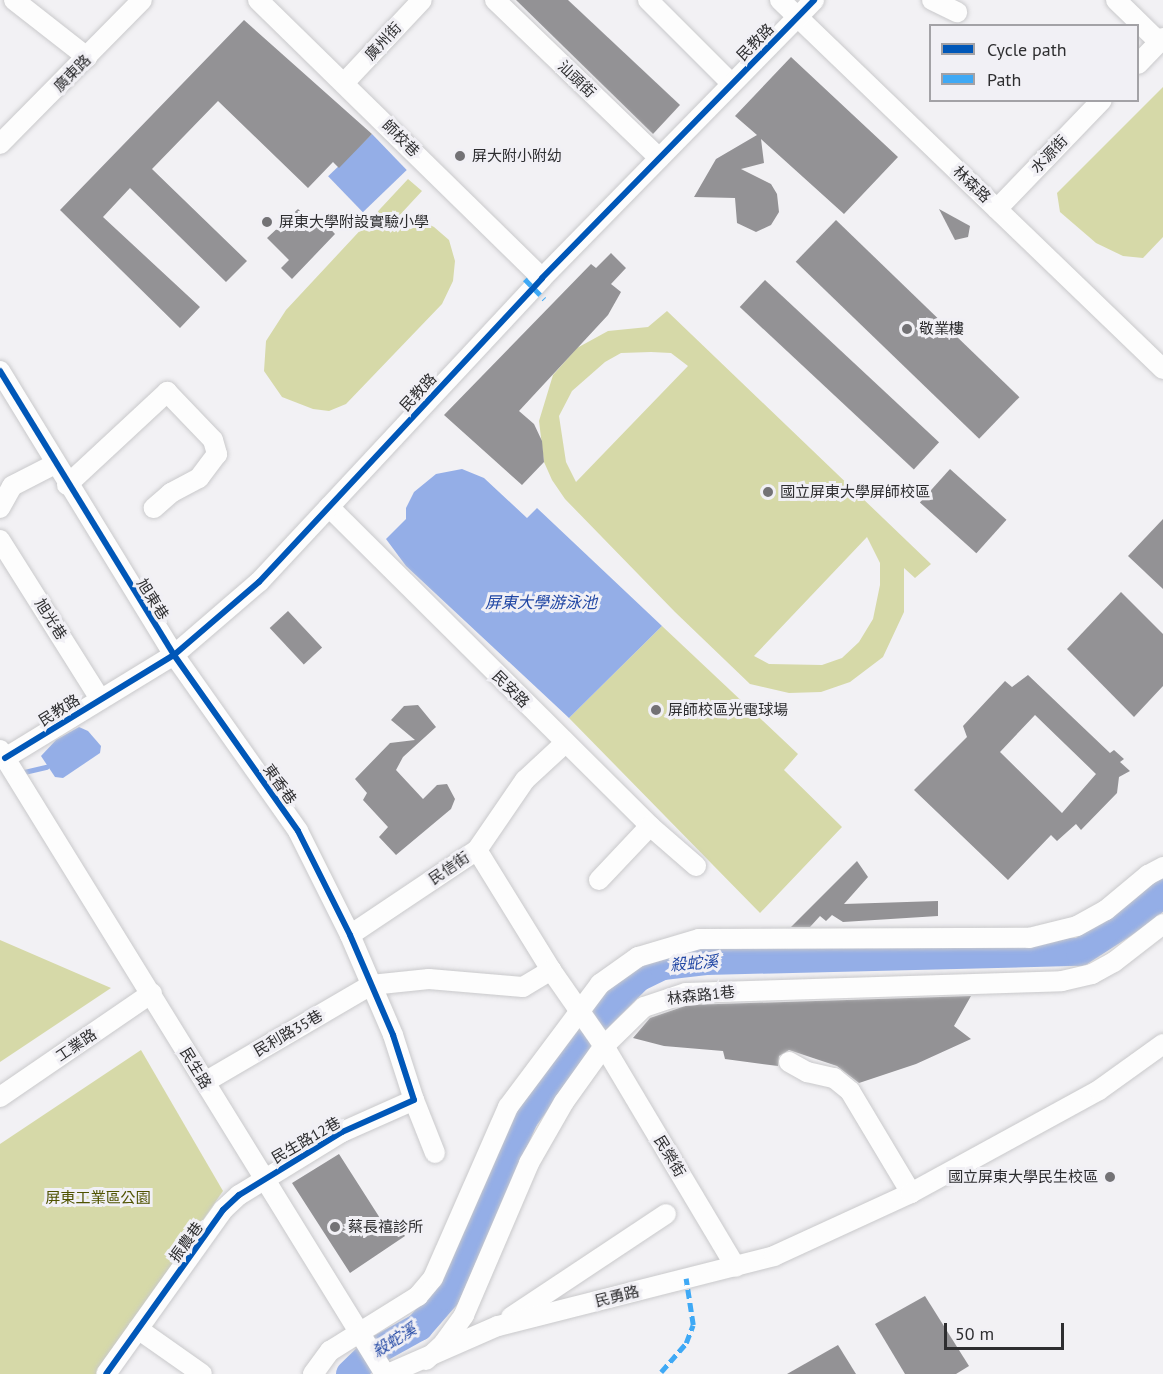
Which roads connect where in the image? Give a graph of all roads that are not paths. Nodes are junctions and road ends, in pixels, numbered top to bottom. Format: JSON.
{"nodes":[{"id":1,"x":14,"y":0,"type":"edge"},
{"id":2,"x":142,"y":0,"type":"edge"},
{"id":3,"x":258,"y":0,"type":"edge"},
{"id":4,"x":422,"y":0,"type":"edge"},
{"id":5,"x":495,"y":0,"type":"edge"},
{"id":6,"x":648,"y":0,"type":"edge"},
{"id":7,"x":780,"y":0,"type":"edge"},
{"id":8,"x":814,"y":0,"type":"edge"},
{"id":9,"x":932,"y":0,"type":"edge"},
{"id":10,"x":1116,"y":0,"type":"edge"},
{"id":11,"x":957,"y":12,"type":"dead end"},
{"id":12,"x":798,"y":16,"type":"junction"},
{"id":13,"x":1161,"y":40,"type":"edge"},
{"id":14,"x":87,"y":57,"type":"junction"},
{"id":15,"x":1139,"y":62,"type":"edge"},
{"id":16,"x":345,"y":82,"type":"junction"},
{"id":17,"x":731,"y":83,"type":"junction"},
{"id":18,"x":1100,"y":102,"type":"edge"},
{"id":19,"x":0,"y":144,"type":"edge"},
{"id":20,"x":659,"y":158,"type":"junction"},
{"id":21,"x":997,"y":208,"type":"junction"},
{"id":22,"x":542,"y":278,"type":"junction"},
{"id":23,"x":1163,"y":369,"type":"edge"},
{"id":24,"x":0,"y":371,"type":"edge"},
{"id":25,"x":55,"y":464,"type":"junction"},
{"id":26,"x":67,"y":485,"type":"junction"},
{"id":27,"x":329,"y":507,"type":"junction"},
{"id":28,"x":0,"y":508,"type":"edge"},
{"id":29,"x":154,"y":508,"type":"dead end"},
{"id":30,"x":0,"y":540,"type":"edge"},
{"id":31,"x":174,"y":655,"type":"junction"},
{"id":32,"x":100,"y":699,"type":"junction"},
{"id":33,"x":565,"y":743,"type":"junction"},
{"id":34,"x":3,"y":754,"type":"edge"},
{"id":35,"x":650,"y":826,"type":"junction"},
{"id":36,"x":477,"y":850,"type":"junction"},
{"id":37,"x":696,"y":866,"type":"dead end"},
{"id":38,"x":1163,"y":867,"type":"edge"},
{"id":39,"x":599,"y":880,"type":"dead end"},
{"id":40,"x":1163,"y":924,"type":"edge"},
{"id":41,"x":350,"y":935,"type":"junction"},
{"id":42,"x":551,"y":970,"type":"junction"},
{"id":43,"x":371,"y":985,"type":"junction"},
{"id":44,"x":152,"y":993,"type":"junction"},
{"id":45,"x":579,"y":1009,"type":"junction"},
{"id":46,"x":1163,"y":1044,"type":"edge"},
{"id":47,"x":604,"y":1046,"type":"junction"},
{"id":48,"x":789,"y":1062,"type":"dead end"},
{"id":49,"x":205,"y":1082,"type":"junction"},
{"id":50,"x":0,"y":1097,"type":"edge"},
{"id":51,"x":414,"y":1100,"type":"junction"},
{"id":52,"x":435,"y":1153,"type":"dead end"},
{"id":53,"x":264,"y":1179,"type":"junction"},
{"id":54,"x":911,"y":1193,"type":"junction"},
{"id":55,"x":666,"y":1214,"type":"dead end"},
{"id":56,"x":736,"y":1267,"type":"junction"},
{"id":57,"x":498,"y":1326,"type":"junction"},
{"id":58,"x":138,"y":1329,"type":"junction"},
{"id":59,"x":358,"y":1331,"type":"junction"},
{"id":60,"x":426,"y":1359,"type":"junction"},
{"id":61,"x":106,"y":1374,"type":"edge"},
{"id":62,"x":202,"y":1374,"type":"edge"},
{"id":63,"x":313,"y":1374,"type":"edge"},
{"id":64,"x":386,"y":1374,"type":"edge"}],
"edges":[{"from":1,"to":14,"type":"street"},
{"from":2,"to":14,"type":"street","name":"廣東路"},
{"from":3,"to":16,"type":"street","name":"師校巷"},
{"from":4,"to":16,"type":"street","name":"廣州街"},
{"from":5,"to":20,"type":"street","name":"汕頭街"},
{"from":6,"to":17,"type":"street"},
{"from":7,"to":12,"type":"street","name":"林森路"},
{"from":8,"to":12,"type":"street","name":"民教路"},
{"from":9,"to":11,"type":"street"},
{"from":10,"to":13,"type":"street"},
{"from":12,"to":17,"type":"street","name":"民教路"},
{"from":12,"to":21,"type":"street","name":"林森路"},
{"from":13,"to":15,"type":"street"},
{"from":14,"to":19,"type":"street","name":"廣東路"},
{"from":16,"to":22,"type":"street","name":"師校巷"},
{"from":17,"to":20,"type":"street","name":"民教路"},
{"from":18,"to":21,"type":"street","name":"水源街"},
{"from":20,"to":22,"type":"street","name":"民教路"},
{"from":21,"to":23,"type":"street","name":"林森路"},
{"from":22,"to":27,"type":"street","name":"民教路"},
{"from":24,"to":25,"type":"street","name":"旭東巷"},
{"from":25,"to":26,"type":"street","name":"旭東巷"},
{"from":25,"to":28,"type":"street"},
{"from":26,"to":29,"type":"street"},
{"from":26,"to":31,"type":"street","name":"旭東巷"},
{"from":27,"to":31,"type":"street","name":"民教路"},
{"from":27,"to":33,"type":"street","name":"民安路"},
{"from":30,"to":32,"type":"street","name":"旭光巷"},
{"from":31,"to":32,"type":"street","name":"民教路"},
{"from":31,"to":41,"type":"street","name":"東香巷"},
{"from":32,"to":34,"type":"street","name":"民教路"},
{"from":33,"to":35,"type":"street","name":"民安路"},
{"from":33,"to":36,"type":"street","name":"民信街"},
{"from":34,"to":44,"type":"street","name":"民生路"},
{"from":35,"to":37,"type":"street","name":"民安路"},
{"from":35,"to":39,"type":"street"},
{"from":36,"to":41,"type":"street","name":"民信街"},
{"from":36,"to":42,"type":"street"},
{"from":38,"to":45,"type":"street"},
{"from":40,"to":47,"type":"street","name":"林森路1巷"},
{"from":41,"to":43,"type":"street"},
{"from":42,"to":43,"type":"street"},
{"from":42,"to":45,"type":"street"},
{"from":43,"to":49,"type":"street","name":"民利路35巷"},
{"from":43,"to":51,"type":"street"},
{"from":44,"to":49,"type":"street","name":"民生路"},
{"from":44,"to":50,"type":"street","name":"工業路"},
{"from":45,"to":47,"type":"street","name":"民榮街"},
{"from":45,"to":59,"type":"street"},
{"from":46,"to":54,"type":"street"},
{"from":47,"to":56,"type":"street","name":"民榮街"},
{"from":47,"to":60,"type":"street","name":"林森路1巷"},
{"from":48,"to":54,"type":"street"},
{"from":49,"to":53,"type":"street","name":"民生路"},
{"from":51,"to":52,"type":"street"},
{"from":51,"to":53,"type":"street","name":"民生路12巷"},
{"from":53,"to":58,"type":"street","name":"振農巷"},
{"from":53,"to":59,"type":"street","name":"民生路"},
{"from":54,"to":56,"type":"street"},
{"from":55,"to":57,"type":"street","name":"民勇路"},
{"from":56,"to":57,"type":"street","name":"民勇路"},
{"from":57,"to":60,"type":"street","name":"民勇路"},
{"from":58,"to":61,"type":"street","name":"振農巷"},
{"from":58,"to":62,"type":"street"},
{"from":59,"to":63,"type":"street"},
{"from":59,"to":64,"type":"street","name":"民生路"},
{"from":60,"to":64,"type":"street","name":"民勇路"}]}
